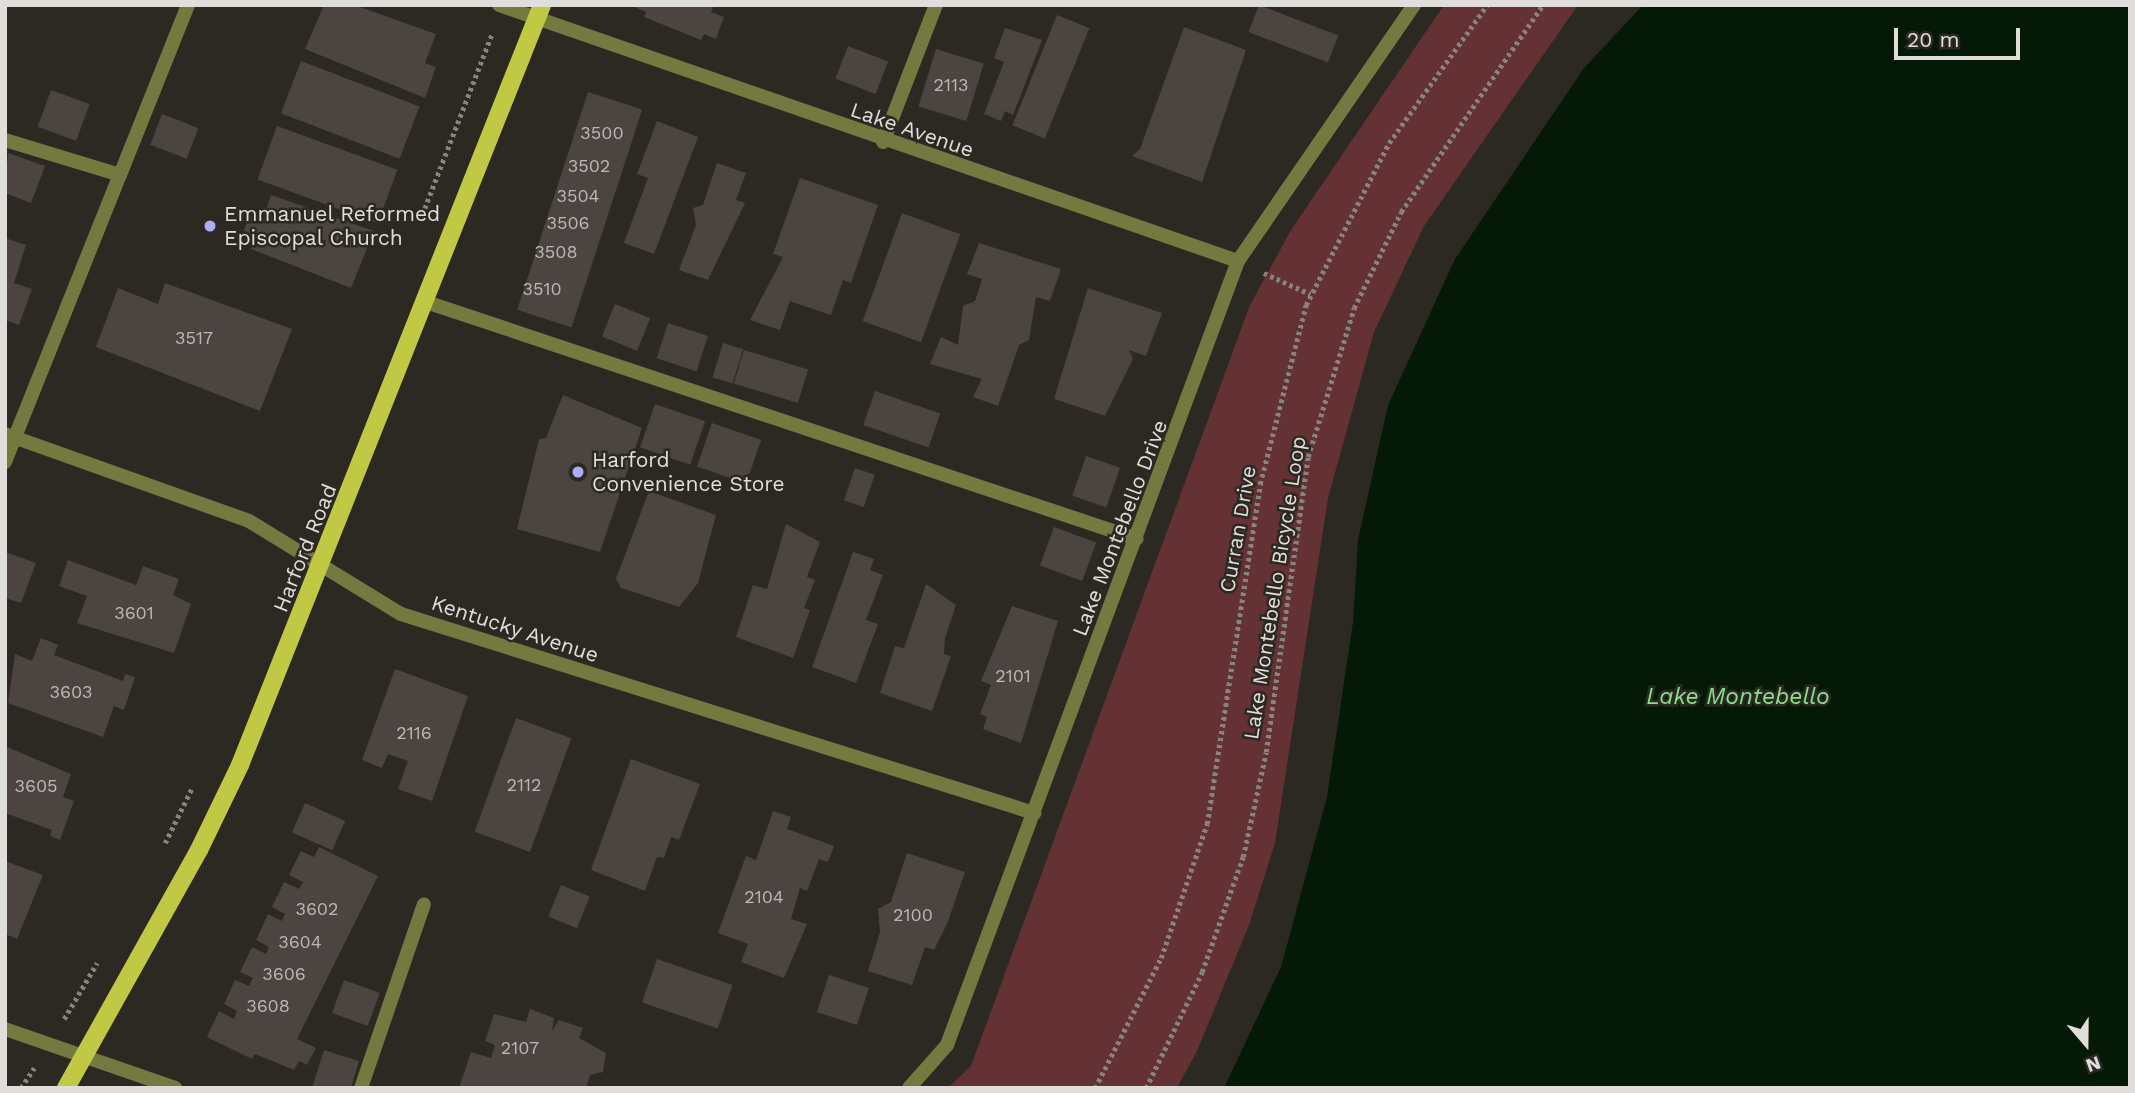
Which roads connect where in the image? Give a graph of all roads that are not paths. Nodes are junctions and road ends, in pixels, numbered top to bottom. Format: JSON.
{"nodes":[{"id":1,"x":188,"y":5,"type":"edge"},
{"id":2,"x":499,"y":5,"type":"edge"},
{"id":3,"x":936,"y":5,"type":"edge"},
{"id":4,"x":1414,"y":5,"type":"edge"},
{"id":5,"x":539,"y":12,"type":"edge"},
{"id":6,"x":5,"y":140,"type":"edge"},
{"id":7,"x":883,"y":142,"type":"junction"},
{"id":8,"x":120,"y":176,"type":"junction"},
{"id":9,"x":1238,"y":261,"type":"junction"},
{"id":10,"x":426,"y":302,"type":"junction"},
{"id":11,"x":10,"y":436,"type":"edge"},
{"id":12,"x":5,"y":463,"type":"edge"},
{"id":13,"x":1137,"y":539,"type":"junction"},
{"id":14,"x":322,"y":568,"type":"junction"},
{"id":15,"x":1034,"y":813,"type":"junction"},
{"id":16,"x":424,"y":904,"type":"dead end"},
{"id":17,"x":5,"y":1029,"type":"edge"},
{"id":18,"x":84,"y":1057,"type":"junction"},
{"id":19,"x":66,"y":1088,"type":"edge"},
{"id":20,"x":175,"y":1088,"type":"edge"},
{"id":21,"x":361,"y":1088,"type":"edge"},
{"id":22,"x":909,"y":1088,"type":"edge"}],
"edges":[{"from":1,"to":8,"type":"street"},
{"from":2,"to":5,"type":"street","name":"Lake Avenue"},
{"from":3,"to":7,"type":"street"},
{"from":4,"to":9,"type":"street","name":"Lake Montebello Drive"},
{"from":5,"to":7,"type":"street","name":"Lake Avenue"},
{"from":5,"to":10,"type":"main road","name":"Harford Road"},
{"from":6,"to":8,"type":"street"},
{"from":7,"to":9,"type":"street","name":"Lake Avenue"},
{"from":8,"to":11,"type":"street"},
{"from":9,"to":13,"type":"street","name":"Lake Montebello Drive"},
{"from":10,"to":13,"type":"street"},
{"from":10,"to":14,"type":"main road","name":"Harford Road"},
{"from":11,"to":12,"type":"street"},
{"from":11,"to":14,"type":"street","name":"Kentucky Avenue"},
{"from":13,"to":15,"type":"street","name":"Lake Montebello Drive"},
{"from":14,"to":15,"type":"street","name":"Kentucky Avenue"},
{"from":14,"to":18,"type":"main road","name":"Harford Road"},
{"from":15,"to":22,"type":"street","name":"Lake Montebello Drive"},
{"from":16,"to":21,"type":"street"},
{"from":17,"to":18,"type":"street"},
{"from":18,"to":19,"type":"main road","name":"Harford Road"},
{"from":18,"to":20,"type":"street"}]}
